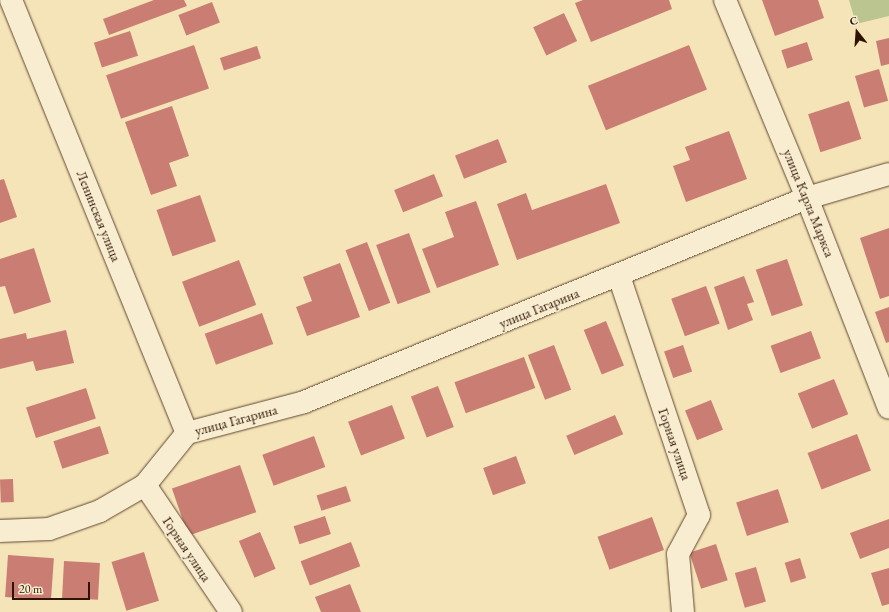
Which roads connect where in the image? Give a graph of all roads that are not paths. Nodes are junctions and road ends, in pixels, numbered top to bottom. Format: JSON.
{"nodes":[{"id":1,"x":12,"y":0,"type":"edge"},
{"id":2,"x":725,"y":0,"type":"edge"},
{"id":3,"x":889,"y":174,"type":"edge"},
{"id":4,"x":807,"y":198,"type":"junction"},
{"id":5,"x":618,"y":276,"type":"junction"},
{"id":6,"x":889,"y":408,"type":"edge"},
{"id":7,"x":186,"y":433,"type":"junction"},
{"id":8,"x":144,"y":485,"type":"junction"},
{"id":9,"x":0,"y":531,"type":"edge"},
{"id":10,"x":231,"y":612,"type":"edge"},
{"id":11,"x":683,"y":612,"type":"edge"}],
"edges":[{"from":1,"to":7,"type":"street","name":"Ленинская улица"},
{"from":2,"to":4,"type":"street","name":"улица Карла Маркса"},
{"from":3,"to":4,"type":"street","name":"улица Гагарина"},
{"from":4,"to":5,"type":"street","name":"улица Гагарина"},
{"from":4,"to":6,"type":"street","name":"улица Карла Маркса"},
{"from":5,"to":7,"type":"street","name":"улица Гагарина"},
{"from":5,"to":11,"type":"street","name":"Горная улица"},
{"from":7,"to":8,"type":"street"},
{"from":8,"to":9,"type":"street"},
{"from":8,"to":10,"type":"street","name":"Горная улица"}]}
